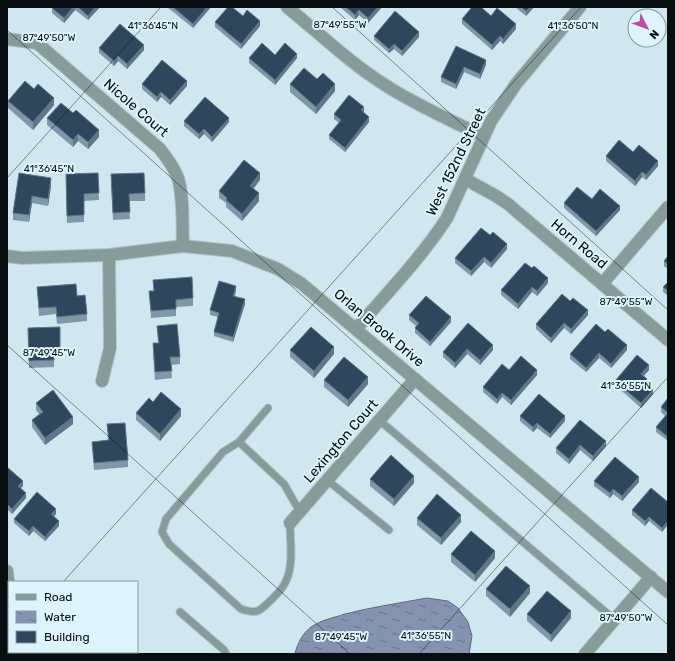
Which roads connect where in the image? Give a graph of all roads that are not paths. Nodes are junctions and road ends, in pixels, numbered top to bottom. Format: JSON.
{"nodes":[{"id":1,"x":287,"y":7,"type":"edge"},
{"id":2,"x":580,"y":7,"type":"edge"},
{"id":3,"x":7,"y":39,"type":"edge"},
{"id":4,"x":483,"y":136,"type":"junction"},
{"id":5,"x":465,"y":179,"type":"junction"},
{"id":6,"x":668,"y":207,"type":"edge"},
{"id":7,"x":183,"y":246,"type":"junction"},
{"id":8,"x":109,"y":255,"type":"junction"},
{"id":9,"x":7,"y":256,"type":"edge"},
{"id":10,"x":602,"y":284,"type":"junction"},
{"id":11,"x":356,"y":329,"type":"junction"},
{"id":12,"x":668,"y":340,"type":"edge"},
{"id":13,"x":415,"y":379,"type":"junction"},
{"id":14,"x":102,"y":381,"type":"dead end"},
{"id":15,"x":268,"y":408,"type":"dead end"},
{"id":16,"x":379,"y":420,"type":"junction"},
{"id":17,"x":240,"y":442,"type":"junction"},
{"id":18,"x":327,"y":480,"type":"junction"},
{"id":19,"x":300,"y":512,"type":"junction"},
{"id":20,"x":290,"y":522,"type":"joint"},
{"id":21,"x":389,"y":530,"type":"dead end"},
{"id":22,"x":651,"y":577,"type":"junction"},
{"id":23,"x":668,"y":592,"type":"edge"},
{"id":24,"x":180,"y":612,"type":"dead end"},
{"id":25,"x":615,"y":620,"type":"junction"},
{"id":26,"x":226,"y":654,"type":"edge"},
{"id":27,"x":585,"y":654,"type":"edge"}],
"edges":[{"from":1,"to":4,"type":"street"},
{"from":2,"to":4,"type":"street","name":"West 152nd Street"},
{"from":3,"to":7,"type":"street","name":"Nicole Court"},
{"from":4,"to":5,"type":"street","name":"West 152nd Street"},
{"from":5,"to":10,"type":"street","name":"Horn Road"},
{"from":5,"to":11,"type":"street","name":"West 152nd Street"},
{"from":6,"to":10,"type":"street"},
{"from":7,"to":8,"type":"street","name":"Orlan Brook Drive"},
{"from":7,"to":11,"type":"street","name":"Orlan Brook Drive"},
{"from":8,"to":9,"type":"street","name":"Orlan Brook Drive"},
{"from":8,"to":14,"type":"street"},
{"from":10,"to":12,"type":"street","name":"Horn Road"},
{"from":11,"to":13,"type":"street","name":"Orlan Brook Drive"},
{"from":13,"to":16,"type":"street","name":"Lexington Court"},
{"from":13,"to":22,"type":"street","name":"Orlan Brook Drive"},
{"from":15,"to":17,"type":"lane"},
{"from":16,"to":18,"type":"street","name":"Lexington Court"},
{"from":16,"to":25,"type":"lane"},
{"from":17,"to":19,"type":"lane"},
{"from":17,"to":20,"type":"lane"},
{"from":18,"to":19,"type":"street","name":"Lexington Court"},
{"from":18,"to":21,"type":"lane"},
{"from":19,"to":20,"type":"street","name":"Lexington Court"},
{"from":22,"to":23,"type":"street","name":"Orlan Brook Drive"},
{"from":22,"to":25,"type":"street"},
{"from":24,"to":26,"type":"lane"},
{"from":25,"to":27,"type":"street"}]}
